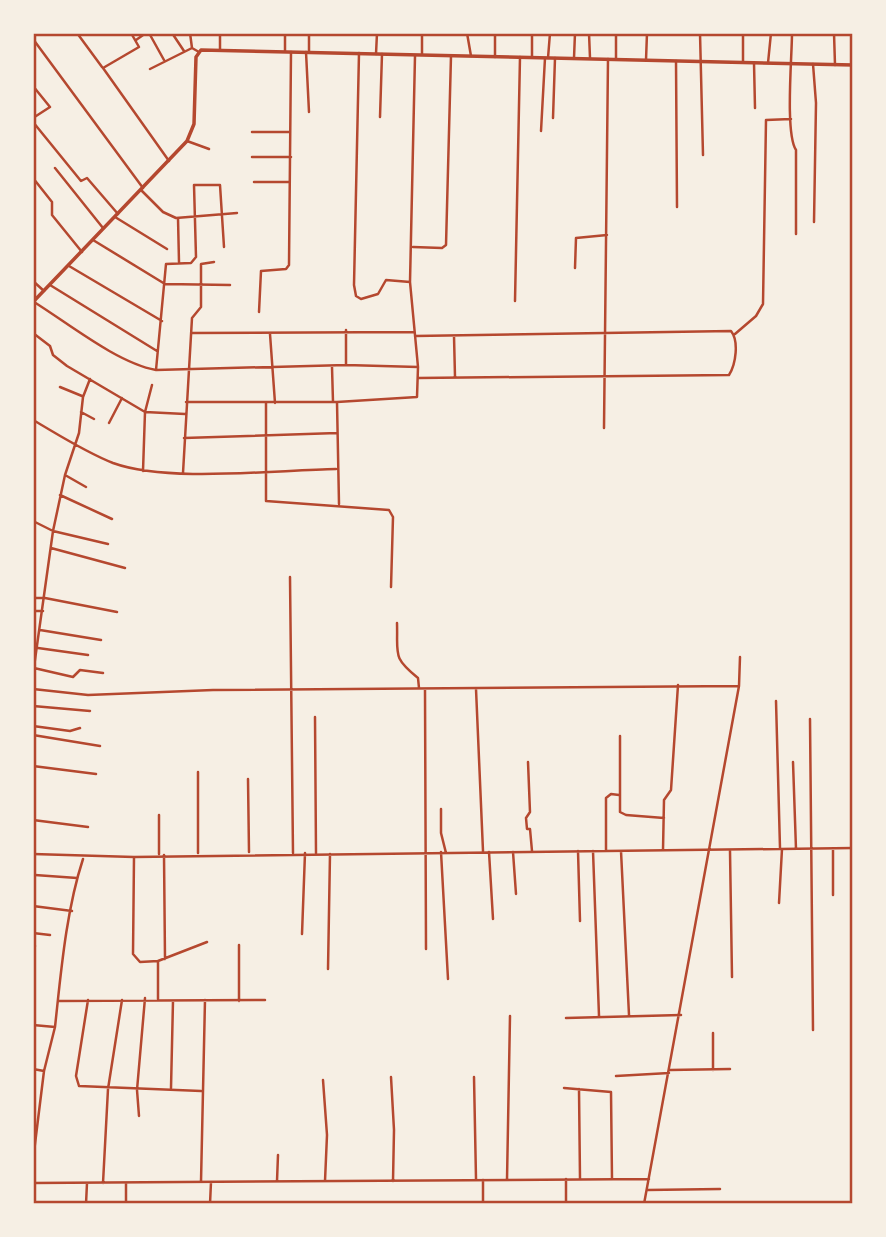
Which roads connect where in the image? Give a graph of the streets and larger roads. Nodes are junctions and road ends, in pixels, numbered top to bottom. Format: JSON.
{"nodes":[{"id":1,"x":77,"y":33,"type":"edge"},
{"id":2,"x":131,"y":33,"type":"edge"},
{"id":3,"x":148,"y":33,"type":"edge"},
{"id":4,"x":172,"y":33,"type":"edge"},
{"id":5,"x":190,"y":33,"type":"edge"},
{"id":6,"x":219,"y":33,"type":"edge"},
{"id":7,"x":285,"y":33,"type":"edge"},
{"id":8,"x":309,"y":33,"type":"edge"},
{"id":9,"x":377,"y":33,"type":"edge"},
{"id":10,"x":422,"y":33,"type":"edge"},
{"id":11,"x":467,"y":33,"type":"edge"},
{"id":12,"x":495,"y":33,"type":"edge"},
{"id":13,"x":532,"y":33,"type":"edge"},
{"id":14,"x":550,"y":33,"type":"edge"},
{"id":15,"x":575,"y":33,"type":"edge"},
{"id":16,"x":589,"y":33,"type":"edge"},
{"id":17,"x":616,"y":33,"type":"edge"},
{"id":18,"x":647,"y":33,"type":"edge"},
{"id":19,"x":701,"y":33,"type":"edge"},
{"id":20,"x":743,"y":33,"type":"edge"},
{"id":21,"x":774,"y":33,"type":"edge"},
{"id":22,"x":792,"y":33,"type":"edge"},
{"id":23,"x":834,"y":33,"type":"edge"},
{"id":24,"x":33,"y":39,"type":"edge"},
{"id":25,"x":136,"y":40,"type":"junction"},
{"id":26,"x":191,"y":48,"type":"junction"},
{"id":27,"x":219,"y":50,"type":"junction"},
{"id":28,"x":185,"y":51,"type":"junction"},
{"id":29,"x":198,"y":52,"type":"junction"},
{"id":30,"x":285,"y":52,"type":"junction"},
{"id":31,"x":291,"y":52,"type":"junction"},
{"id":32,"x":308,"y":52,"type":"junction"},
{"id":33,"x":359,"y":53,"type":"junction"},
{"id":34,"x":376,"y":54,"type":"junction"},
{"id":35,"x":383,"y":54,"type":"junction"},
{"id":36,"x":415,"y":55,"type":"junction"},
{"id":37,"x":422,"y":55,"type":"junction"},
{"id":38,"x":451,"y":56,"type":"junction"},
{"id":39,"x":471,"y":56,"type":"junction"},
{"id":40,"x":495,"y":57,"type":"junction"},
{"id":41,"x":520,"y":57,"type":"junction"},
{"id":42,"x":531,"y":57,"type":"junction"},
{"id":43,"x":546,"y":58,"type":"junction"},
{"id":44,"x":555,"y":58,"type":"junction"},
{"id":45,"x":574,"y":58,"type":"junction"},
{"id":46,"x":590,"y":59,"type":"junction"},
{"id":47,"x":608,"y":59,"type":"junction"},
{"id":48,"x":164,"y":60,"type":"junction"},
{"id":49,"x":616,"y":60,"type":"junction"},
{"id":50,"x":646,"y":60,"type":"junction"},
{"id":51,"x":676,"y":61,"type":"junction"},
{"id":52,"x":701,"y":61,"type":"junction"},
{"id":53,"x":743,"y":62,"type":"junction"},
{"id":54,"x":754,"y":63,"type":"junction"},
{"id":55,"x":768,"y":63,"type":"junction"},
{"id":56,"x":791,"y":64,"type":"junction"},
{"id":57,"x":813,"y":64,"type":"junction"},
{"id":58,"x":835,"y":65,"type":"junction"},
{"id":59,"x":853,"y":65,"type":"edge"},
{"id":60,"x":103,"y":68,"type":"junction"},
{"id":61,"x":150,"y":69,"type":"dead end"},
{"id":62,"x":33,"y":86,"type":"edge"},
{"id":63,"x":755,"y":108,"type":"dead end"},
{"id":64,"x":309,"y":112,"type":"dead end"},
{"id":65,"x":380,"y":117,"type":"dead end"},
{"id":66,"x":554,"y":118,"type":"dead end"},
{"id":67,"x":791,"y":119,"type":"junction"},
{"id":68,"x":33,"y":120,"type":"edge"},
{"id":69,"x":541,"y":131,"type":"dead end"},
{"id":70,"x":252,"y":132,"type":"dead end"},
{"id":71,"x":290,"y":132,"type":"junction"},
{"id":72,"x":187,"y":141,"type":"junction"},
{"id":73,"x":209,"y":149,"type":"dead end"},
{"id":74,"x":703,"y":155,"type":"dead end"},
{"id":75,"x":252,"y":157,"type":"dead end"},
{"id":76,"x":291,"y":157,"type":"junction"},
{"id":77,"x":169,"y":161,"type":"junction"},
{"id":78,"x":55,"y":167,"type":"dead end"},
{"id":79,"x":33,"y":178,"type":"edge"},
{"id":80,"x":254,"y":182,"type":"dead end"},
{"id":81,"x":290,"y":182,"type":"junction"},
{"id":82,"x":142,"y":189,"type":"junction"},
{"id":83,"x":677,"y":207,"type":"dead end"},
{"id":84,"x":237,"y":213,"type":"dead end"},
{"id":85,"x":223,"y":214,"type":"junction"},
{"id":86,"x":194,"y":215,"type":"junction"},
{"id":87,"x":116,"y":216,"type":"junction"},
{"id":88,"x":178,"y":218,"type":"junction"},
{"id":89,"x":814,"y":222,"type":"dead end"},
{"id":90,"x":103,"y":229,"type":"junction"},
{"id":91,"x":796,"y":234,"type":"dead end"},
{"id":92,"x":607,"y":235,"type":"junction"},
{"id":93,"x":93,"y":240,"type":"junction"},
{"id":94,"x":224,"y":247,"type":"dead end"},
{"id":95,"x":411,"y":247,"type":"junction"},
{"id":96,"x":167,"y":249,"type":"dead end"},
{"id":97,"x":82,"y":252,"type":"junction"},
{"id":98,"x":179,"y":262,"type":"junction"},
{"id":99,"x":214,"y":262,"type":"dead end"},
{"id":100,"x":68,"y":266,"type":"junction"},
{"id":101,"x":575,"y":268,"type":"dead end"},
{"id":102,"x":33,"y":281,"type":"edge"},
{"id":103,"x":410,"y":282,"type":"junction"},
{"id":104,"x":165,"y":284,"type":"junction"},
{"id":105,"x":50,"y":285,"type":"junction"},
{"id":106,"x":201,"y":285,"type":"junction"},
{"id":107,"x":230,"y":285,"type":"dead end"},
{"id":108,"x":44,"y":291,"type":"junction"},
{"id":109,"x":515,"y":301,"type":"dead end"},
{"id":110,"x":34,"y":302,"type":"edge"},
{"id":111,"x":259,"y":312,"type":"dead end"},
{"id":112,"x":162,"y":321,"type":"junction"},
{"id":113,"x":346,"y":330,"type":"junction"},
{"id":114,"x":33,"y":333,"type":"edge"},
{"id":115,"x":192,"y":333,"type":"junction"},
{"id":116,"x":607,"y":333,"type":"junction"},
{"id":117,"x":270,"y":334,"type":"junction"},
{"id":118,"x":414,"y":334,"type":"junction"},
{"id":119,"x":735,"y":334,"type":"junction"},
{"id":120,"x":454,"y":336,"type":"junction"},
{"id":121,"x":158,"y":351,"type":"junction"},
{"id":122,"x":346,"y":365,"type":"junction"},
{"id":123,"x":332,"y":366,"type":"junction"},
{"id":124,"x":272,"y":367,"type":"junction"},
{"id":125,"x":418,"y":367,"type":"junction"},
{"id":126,"x":156,"y":370,"type":"junction"},
{"id":127,"x":190,"y":370,"type":"junction"},
{"id":128,"x":604,"y":376,"type":"junction"},
{"id":129,"x":418,"y":377,"type":"junction"},
{"id":130,"x":455,"y":377,"type":"junction"},
{"id":131,"x":90,"y":379,"type":"junction"},
{"id":132,"x":152,"y":385,"type":"dead end"},
{"id":133,"x":60,"y":387,"type":"dead end"},
{"id":134,"x":83,"y":397,"type":"junction"},
{"id":135,"x":122,"y":398,"type":"junction"},
{"id":136,"x":186,"y":402,"type":"junction"},
{"id":137,"x":266,"y":402,"type":"junction"},
{"id":138,"x":335,"y":402,"type":"junction"},
{"id":139,"x":275,"y":403,"type":"junction"},
{"id":140,"x":80,"y":412,"type":"junction"},
{"id":141,"x":145,"y":412,"type":"junction"},
{"id":142,"x":185,"y":414,"type":"junction"},
{"id":143,"x":94,"y":419,"type":"dead end"},
{"id":144,"x":33,"y":420,"type":"edge"},
{"id":145,"x":109,"y":423,"type":"dead end"},
{"id":146,"x":604,"y":428,"type":"dead end"},
{"id":147,"x":337,"y":433,"type":"junction"},
{"id":148,"x":267,"y":436,"type":"junction"},
{"id":149,"x":184,"y":438,"type":"junction"},
{"id":150,"x":74,"y":444,"type":"junction"},
{"id":151,"x":336,"y":469,"type":"junction"},
{"id":152,"x":266,"y":470,"type":"junction"},
{"id":153,"x":143,"y":471,"type":"junction"},
{"id":154,"x":183,"y":473,"type":"junction"},
{"id":155,"x":65,"y":474,"type":"junction"},
{"id":156,"x":86,"y":487,"type":"dead end"},
{"id":157,"x":60,"y":495,"type":"junction"},
{"id":158,"x":339,"y":505,"type":"junction"},
{"id":159,"x":112,"y":519,"type":"dead end"},
{"id":160,"x":33,"y":521,"type":"edge"},
{"id":161,"x":53,"y":531,"type":"junction"},
{"id":162,"x":108,"y":544,"type":"dead end"},
{"id":163,"x":51,"y":548,"type":"junction"},
{"id":164,"x":125,"y":568,"type":"dead end"},
{"id":165,"x":290,"y":577,"type":"dead end"},
{"id":166,"x":391,"y":587,"type":"dead end"},
{"id":167,"x":33,"y":598,"type":"edge"},
{"id":168,"x":45,"y":598,"type":"junction"},
{"id":169,"x":33,"y":611,"type":"edge"},
{"id":170,"x":43,"y":611,"type":"junction"},
{"id":171,"x":117,"y":612,"type":"dead end"},
{"id":172,"x":397,"y":623,"type":"dead end"},
{"id":173,"x":40,"y":630,"type":"junction"},
{"id":174,"x":33,"y":640,"type":"edge"},
{"id":175,"x":39,"y":640,"type":"junction"},
{"id":176,"x":101,"y":640,"type":"dead end"},
{"id":177,"x":38,"y":648,"type":"junction"},
{"id":178,"x":88,"y":655,"type":"dead end"},
{"id":179,"x":740,"y":657,"type":"dead end"},
{"id":180,"x":34,"y":668,"type":"edge"},
{"id":181,"x":103,"y":673,"type":"dead end"},
{"id":182,"x":33,"y":674,"type":"edge"},
{"id":183,"x":678,"y":685,"type":"junction"},
{"id":184,"x":739,"y":686,"type":"junction"},
{"id":185,"x":476,"y":688,"type":"junction"},
{"id":186,"x":33,"y":689,"type":"edge"},
{"id":187,"x":419,"y":689,"type":"junction"},
{"id":188,"x":425,"y":689,"type":"junction"},
{"id":189,"x":290,"y":691,"type":"junction"},
{"id":190,"x":776,"y":701,"type":"dead end"},
{"id":191,"x":33,"y":706,"type":"edge"},
{"id":192,"x":90,"y":711,"type":"dead end"},
{"id":193,"x":316,"y":717,"type":"dead end"},
{"id":194,"x":810,"y":719,"type":"dead end"},
{"id":195,"x":33,"y":726,"type":"edge"},
{"id":196,"x":80,"y":727,"type":"dead end"},
{"id":197,"x":33,"y":735,"type":"edge"},
{"id":198,"x":620,"y":736,"type":"dead end"},
{"id":199,"x":100,"y":746,"type":"dead end"},
{"id":200,"x":528,"y":762,"type":"dead end"},
{"id":201,"x":793,"y":762,"type":"dead end"},
{"id":202,"x":33,"y":766,"type":"edge"},
{"id":203,"x":198,"y":772,"type":"dead end"},
{"id":204,"x":96,"y":774,"type":"dead end"},
{"id":205,"x":248,"y":779,"type":"dead end"},
{"id":206,"x":620,"y":795,"type":"junction"},
{"id":207,"x":442,"y":809,"type":"dead end"},
{"id":208,"x":159,"y":815,"type":"dead end"},
{"id":209,"x":664,"y":818,"type":"junction"},
{"id":210,"x":33,"y":820,"type":"edge"},
{"id":211,"x":88,"y":827,"type":"dead end"},
{"id":212,"x":853,"y":848,"type":"edge"},
{"id":213,"x":730,"y":849,"type":"junction"},
{"id":214,"x":781,"y":849,"type":"junction"},
{"id":215,"x":796,"y":849,"type":"junction"},
{"id":216,"x":813,"y":849,"type":"junction"},
{"id":217,"x":833,"y":849,"type":"junction"},
{"id":218,"x":663,"y":850,"type":"junction"},
{"id":219,"x":709,"y":850,"type":"junction"},
{"id":220,"x":483,"y":851,"type":"junction"},
{"id":221,"x":532,"y":851,"type":"junction"},
{"id":222,"x":578,"y":851,"type":"junction"},
{"id":223,"x":593,"y":851,"type":"junction"},
{"id":224,"x":606,"y":851,"type":"junction"},
{"id":225,"x":621,"y":851,"type":"junction"},
{"id":226,"x":441,"y":852,"type":"junction"},
{"id":227,"x":489,"y":852,"type":"junction"},
{"id":228,"x":513,"y":852,"type":"junction"},
{"id":229,"x":249,"y":853,"type":"junction"},
{"id":230,"x":293,"y":853,"type":"junction"},
{"id":231,"x":305,"y":853,"type":"junction"},
{"id":232,"x":316,"y":853,"type":"junction"},
{"id":233,"x":423,"y":853,"type":"junction"},
{"id":234,"x":446,"y":853,"type":"junction"},
{"id":235,"x":198,"y":854,"type":"junction"},
{"id":236,"x":330,"y":854,"type":"junction"},
{"id":237,"x":33,"y":855,"type":"edge"},
{"id":238,"x":159,"y":855,"type":"junction"},
{"id":239,"x":164,"y":855,"type":"junction"},
{"id":240,"x":84,"y":857,"type":"junction"},
{"id":241,"x":134,"y":857,"type":"junction"},
{"id":242,"x":35,"y":875,"type":"edge"},
{"id":243,"x":77,"y":878,"type":"junction"},
{"id":244,"x":516,"y":894,"type":"dead end"},
{"id":245,"x":833,"y":895,"type":"dead end"},
{"id":246,"x":779,"y":903,"type":"dead end"},
{"id":247,"x":33,"y":906,"type":"edge"},
{"id":248,"x":72,"y":911,"type":"junction"},
{"id":249,"x":493,"y":919,"type":"dead end"},
{"id":250,"x":580,"y":921,"type":"dead end"},
{"id":251,"x":33,"y":933,"type":"edge"},
{"id":252,"x":302,"y":934,"type":"dead end"},
{"id":253,"x":50,"y":935,"type":"dead end"},
{"id":254,"x":207,"y":942,"type":"dead end"},
{"id":255,"x":239,"y":946,"type":"dead end"},
{"id":256,"x":426,"y":949,"type":"dead end"},
{"id":257,"x":165,"y":959,"type":"junction"},
{"id":258,"x":158,"y":961,"type":"junction"},
{"id":259,"x":328,"y":969,"type":"dead end"},
{"id":260,"x":732,"y":977,"type":"dead end"},
{"id":261,"x":448,"y":979,"type":"dead end"},
{"id":262,"x":145,"y":998,"type":"junction"},
{"id":263,"x":158,"y":999,"type":"junction"},
{"id":264,"x":58,"y":1000,"type":"junction"},
{"id":265,"x":88,"y":1000,"type":"junction"},
{"id":266,"x":122,"y":1000,"type":"junction"},
{"id":267,"x":205,"y":1000,"type":"junction"},
{"id":268,"x":265,"y":1000,"type":"dead end"},
{"id":269,"x":173,"y":1001,"type":"junction"},
{"id":270,"x":239,"y":1001,"type":"junction"},
{"id":271,"x":629,"y":1015,"type":"junction"},
{"id":272,"x":681,"y":1015,"type":"junction"},
{"id":273,"x":510,"y":1016,"type":"dead end"},
{"id":274,"x":599,"y":1016,"type":"junction"},
{"id":275,"x":566,"y":1018,"type":"dead end"},
{"id":276,"x":33,"y":1025,"type":"edge"},
{"id":277,"x":55,"y":1027,"type":"junction"},
{"id":278,"x":813,"y":1030,"type":"dead end"},
{"id":279,"x":713,"y":1033,"type":"dead end"},
{"id":280,"x":33,"y":1069,"type":"edge"},
{"id":281,"x":730,"y":1069,"type":"dead end"},
{"id":282,"x":713,"y":1070,"type":"junction"},
{"id":283,"x":44,"y":1071,"type":"junction"},
{"id":284,"x":670,"y":1072,"type":"junction"},
{"id":285,"x":616,"y":1076,"type":"dead end"},
{"id":286,"x":391,"y":1077,"type":"dead end"},
{"id":287,"x":474,"y":1077,"type":"dead end"},
{"id":288,"x":323,"y":1080,"type":"dead end"},
{"id":289,"x":564,"y":1088,"type":"dead end"},
{"id":290,"x":108,"y":1089,"type":"junction"},
{"id":291,"x":171,"y":1089,"type":"junction"},
{"id":292,"x":579,"y":1089,"type":"junction"},
{"id":293,"x":137,"y":1090,"type":"junction"},
{"id":294,"x":201,"y":1091,"type":"junction"},
{"id":295,"x":139,"y":1116,"type":"dead end"},
{"id":296,"x":278,"y":1155,"type":"dead end"},
{"id":297,"x":33,"y":1160,"type":"edge"},
{"id":298,"x":580,"y":1179,"type":"junction"},
{"id":299,"x":612,"y":1179,"type":"junction"},
{"id":300,"x":649,"y":1179,"type":"junction"},
{"id":301,"x":476,"y":1180,"type":"junction"},
{"id":302,"x":483,"y":1180,"type":"junction"},
{"id":303,"x":507,"y":1180,"type":"junction"},
{"id":304,"x":566,"y":1180,"type":"junction"},
{"id":305,"x":277,"y":1181,"type":"junction"},
{"id":306,"x":326,"y":1181,"type":"junction"},
{"id":307,"x":393,"y":1181,"type":"junction"},
{"id":308,"x":126,"y":1182,"type":"junction"},
{"id":309,"x":201,"y":1182,"type":"junction"},
{"id":310,"x":211,"y":1182,"type":"junction"},
{"id":311,"x":33,"y":1183,"type":"edge"},
{"id":312,"x":87,"y":1183,"type":"junction"},
{"id":313,"x":103,"y":1183,"type":"junction"},
{"id":314,"x":720,"y":1189,"type":"dead end"},
{"id":315,"x":647,"y":1190,"type":"junction"},
{"id":316,"x":86,"y":1204,"type":"edge"},
{"id":317,"x":126,"y":1204,"type":"edge"},
{"id":318,"x":210,"y":1204,"type":"edge"},
{"id":319,"x":483,"y":1204,"type":"edge"},
{"id":320,"x":566,"y":1204,"type":"edge"},
{"id":321,"x":644,"y":1204,"type":"edge"}],
"edges":[{"from":1,"to":60,"type":"street"},
{"from":2,"to":25,"type":"street"},
{"from":3,"to":25,"type":"street"},
{"from":3,"to":48,"type":"street"},
{"from":4,"to":28,"type":"street"},
{"from":5,"to":26,"type":"street"},
{"from":6,"to":27,"type":"street"},
{"from":7,"to":30,"type":"street"},
{"from":8,"to":32,"type":"street"},
{"from":9,"to":34,"type":"street"},
{"from":10,"to":37,"type":"street"},
{"from":11,"to":39,"type":"street"},
{"from":12,"to":40,"type":"street"},
{"from":13,"to":42,"type":"street"},
{"from":14,"to":43,"type":"street"},
{"from":15,"to":45,"type":"street"},
{"from":16,"to":46,"type":"street"},
{"from":17,"to":49,"type":"street"},
{"from":18,"to":50,"type":"street"},
{"from":19,"to":52,"type":"street"},
{"from":20,"to":53,"type":"street"},
{"from":21,"to":55,"type":"street"},
{"from":22,"to":56,"type":"street"},
{"from":23,"to":58,"type":"street"},
{"from":24,"to":82,"type":"street"},
{"from":25,"to":60,"type":"street"},
{"from":26,"to":28,"type":"street"},
{"from":26,"to":29,"type":"street"},
{"from":27,"to":29,"type":"street"},
{"from":27,"to":30,"type":"street"},
{"from":28,"to":48,"type":"street"},
{"from":29,"to":72,"type":"street"},
{"from":30,"to":31,"type":"street"},
{"from":31,"to":32,"type":"street"},
{"from":31,"to":71,"type":"street"},
{"from":32,"to":33,"type":"street"},
{"from":32,"to":64,"type":"street"},
{"from":33,"to":34,"type":"street"},
{"from":33,"to":103,"type":"street"},
{"from":34,"to":35,"type":"street"},
{"from":35,"to":36,"type":"street"},
{"from":35,"to":65,"type":"street"},
{"from":36,"to":37,"type":"street"},
{"from":36,"to":95,"type":"street"},
{"from":37,"to":38,"type":"street"},
{"from":38,"to":39,"type":"street"},
{"from":38,"to":95,"type":"street"},
{"from":39,"to":40,"type":"street"},
{"from":40,"to":41,"type":"street"},
{"from":41,"to":42,"type":"street"},
{"from":41,"to":109,"type":"street"},
{"from":42,"to":43,"type":"street"},
{"from":43,"to":44,"type":"street"},
{"from":43,"to":69,"type":"street"},
{"from":44,"to":45,"type":"street"},
{"from":44,"to":66,"type":"street"},
{"from":45,"to":46,"type":"street"},
{"from":46,"to":47,"type":"street"},
{"from":47,"to":49,"type":"street"},
{"from":47,"to":92,"type":"street"},
{"from":48,"to":61,"type":"street"},
{"from":49,"to":50,"type":"street"},
{"from":50,"to":51,"type":"street"},
{"from":51,"to":52,"type":"street"},
{"from":51,"to":83,"type":"street"},
{"from":52,"to":53,"type":"street"},
{"from":52,"to":74,"type":"street"},
{"from":53,"to":54,"type":"street"},
{"from":54,"to":55,"type":"street"},
{"from":54,"to":63,"type":"street"},
{"from":55,"to":56,"type":"street"},
{"from":56,"to":57,"type":"street"},
{"from":56,"to":67,"type":"street"},
{"from":57,"to":58,"type":"street"},
{"from":57,"to":89,"type":"street"},
{"from":58,"to":59,"type":"street"},
{"from":60,"to":77,"type":"street"},
{"from":62,"to":68,"type":"street"},
{"from":67,"to":91,"type":"street"},
{"from":67,"to":119,"type":"street"},
{"from":68,"to":87,"type":"street"},
{"from":70,"to":71,"type":"street"},
{"from":71,"to":76,"type":"street"},
{"from":72,"to":73,"type":"street"},
{"from":72,"to":77,"type":"street"},
{"from":75,"to":76,"type":"street"},
{"from":76,"to":81,"type":"street"},
{"from":77,"to":82,"type":"street"},
{"from":78,"to":90,"type":"street"},
{"from":79,"to":97,"type":"street"},
{"from":80,"to":81,"type":"street"},
{"from":81,"to":111,"type":"street"},
{"from":82,"to":87,"type":"street"},
{"from":82,"to":88,"type":"street"},
{"from":84,"to":85,"type":"street"},
{"from":85,"to":86,"type":"street"},
{"from":85,"to":86,"type":"street"},
{"from":85,"to":94,"type":"street"},
{"from":86,"to":88,"type":"street"},
{"from":86,"to":98,"type":"street"},
{"from":87,"to":90,"type":"street"},
{"from":87,"to":96,"type":"street"},
{"from":88,"to":98,"type":"street"},
{"from":90,"to":93,"type":"street"},
{"from":92,"to":101,"type":"street"},
{"from":92,"to":116,"type":"street"},
{"from":93,"to":97,"type":"street"},
{"from":93,"to":104,"type":"street"},
{"from":95,"to":103,"type":"street"},
{"from":97,"to":100,"type":"street"},
{"from":98,"to":104,"type":"street"},
{"from":99,"to":106,"type":"street"},
{"from":100,"to":105,"type":"street"},
{"from":100,"to":112,"type":"street"},
{"from":102,"to":108,"type":"street"},
{"from":103,"to":118,"type":"street"},
{"from":104,"to":106,"type":"street"},
{"from":104,"to":112,"type":"street"},
{"from":105,"to":108,"type":"street"},
{"from":105,"to":121,"type":"street"},
{"from":106,"to":107,"type":"street"},
{"from":106,"to":115,"type":"street"},
{"from":108,"to":110,"type":"street"},
{"from":110,"to":126,"type":"street"},
{"from":112,"to":121,"type":"street"},
{"from":113,"to":117,"type":"street"},
{"from":113,"to":118,"type":"street"},
{"from":113,"to":122,"type":"street"},
{"from":114,"to":131,"type":"street"},
{"from":115,"to":117,"type":"street"},
{"from":115,"to":127,"type":"street"},
{"from":116,"to":119,"type":"street"},
{"from":116,"to":120,"type":"street"},
{"from":116,"to":128,"type":"street"},
{"from":117,"to":124,"type":"street"},
{"from":118,"to":120,"type":"street"},
{"from":118,"to":125,"type":"street"},
{"from":119,"to":128,"type":"street"},
{"from":120,"to":130,"type":"street"},
{"from":121,"to":126,"type":"street"},
{"from":122,"to":123,"type":"street"},
{"from":122,"to":125,"type":"street"},
{"from":123,"to":124,"type":"street"},
{"from":123,"to":138,"type":"street"},
{"from":124,"to":127,"type":"street"},
{"from":124,"to":139,"type":"street"},
{"from":125,"to":129,"type":"street"},
{"from":126,"to":127,"type":"street"},
{"from":127,"to":136,"type":"street"},
{"from":128,"to":130,"type":"street"},
{"from":128,"to":146,"type":"street"},
{"from":129,"to":130,"type":"street"},
{"from":129,"to":138,"type":"street"},
{"from":131,"to":134,"type":"street"},
{"from":131,"to":135,"type":"street"},
{"from":132,"to":141,"type":"street"},
{"from":133,"to":134,"type":"street"},
{"from":134,"to":140,"type":"street"},
{"from":135,"to":141,"type":"street"},
{"from":135,"to":145,"type":"street"},
{"from":136,"to":137,"type":"street"},
{"from":136,"to":142,"type":"street"},
{"from":137,"to":139,"type":"street"},
{"from":137,"to":148,"type":"street"},
{"from":138,"to":139,"type":"street"},
{"from":138,"to":147,"type":"street"},
{"from":140,"to":143,"type":"street"},
{"from":140,"to":150,"type":"street"},
{"from":141,"to":142,"type":"street"},
{"from":141,"to":153,"type":"street"},
{"from":142,"to":149,"type":"street"},
{"from":144,"to":150,"type":"street"},
{"from":147,"to":148,"type":"street"},
{"from":147,"to":151,"type":"street"},
{"from":148,"to":149,"type":"street"},
{"from":148,"to":152,"type":"street"},
{"from":149,"to":154,"type":"street"},
{"from":150,"to":153,"type":"street"},
{"from":150,"to":155,"type":"street"},
{"from":151,"to":152,"type":"street"},
{"from":151,"to":158,"type":"street"},
{"from":152,"to":154,"type":"street"},
{"from":152,"to":158,"type":"street"},
{"from":153,"to":154,"type":"street"},
{"from":155,"to":156,"type":"street"},
{"from":155,"to":157,"type":"street"},
{"from":157,"to":159,"type":"street"},
{"from":157,"to":161,"type":"street"},
{"from":158,"to":166,"type":"street"},
{"from":160,"to":161,"type":"street"},
{"from":161,"to":162,"type":"street"},
{"from":161,"to":163,"type":"street"},
{"from":163,"to":164,"type":"street"},
{"from":163,"to":168,"type":"street"},
{"from":165,"to":189,"type":"street"},
{"from":167,"to":168,"type":"street"},
{"from":168,"to":170,"type":"street"},
{"from":168,"to":171,"type":"street"},
{"from":169,"to":170,"type":"street"},
{"from":170,"to":173,"type":"street"},
{"from":172,"to":187,"type":"street"},
{"from":173,"to":175,"type":"street"},
{"from":173,"to":176,"type":"street"},
{"from":174,"to":175,"type":"street"},
{"from":175,"to":177,"type":"street"},
{"from":177,"to":178,"type":"street"},
{"from":177,"to":180,"type":"street"},
{"from":179,"to":184,"type":"street"},
{"from":180,"to":181,"type":"street"},
{"from":180,"to":182,"type":"street"},
{"from":183,"to":184,"type":"street"},
{"from":183,"to":185,"type":"street"},
{"from":183,"to":209,"type":"street"},
{"from":184,"to":219,"type":"street"},
{"from":185,"to":188,"type":"street"},
{"from":185,"to":220,"type":"street"},
{"from":186,"to":189,"type":"street"},
{"from":187,"to":188,"type":"street"},
{"from":187,"to":189,"type":"street"},
{"from":188,"to":233,"type":"street"},
{"from":189,"to":230,"type":"street"},
{"from":190,"to":214,"type":"street"},
{"from":191,"to":192,"type":"street"},
{"from":193,"to":232,"type":"street"},
{"from":194,"to":216,"type":"street"},
{"from":195,"to":196,"type":"street"},
{"from":197,"to":199,"type":"street"},
{"from":198,"to":206,"type":"street"},
{"from":200,"to":221,"type":"street"},
{"from":201,"to":215,"type":"street"},
{"from":202,"to":204,"type":"street"},
{"from":203,"to":235,"type":"street"},
{"from":205,"to":229,"type":"street"},
{"from":206,"to":209,"type":"street"},
{"from":206,"to":224,"type":"street"},
{"from":207,"to":234,"type":"street"},
{"from":208,"to":238,"type":"street"},
{"from":209,"to":218,"type":"street"},
{"from":210,"to":211,"type":"street"},
{"from":212,"to":217,"type":"street"},
{"from":213,"to":214,"type":"street"},
{"from":213,"to":219,"type":"street"},
{"from":213,"to":260,"type":"street"},
{"from":214,"to":215,"type":"street"},
{"from":214,"to":246,"type":"street"},
{"from":215,"to":216,"type":"street"},
{"from":216,"to":217,"type":"street"},
{"from":216,"to":278,"type":"street"},
{"from":217,"to":245,"type":"street"},
{"from":218,"to":219,"type":"street"},
{"from":218,"to":225,"type":"street"},
{"from":219,"to":272,"type":"street"},
{"from":220,"to":227,"type":"street"},
{"from":220,"to":234,"type":"street"},
{"from":221,"to":222,"type":"street"},
{"from":221,"to":228,"type":"street"},
{"from":222,"to":223,"type":"street"},
{"from":222,"to":250,"type":"street"},
{"from":223,"to":224,"type":"street"},
{"from":223,"to":274,"type":"street"},
{"from":224,"to":225,"type":"street"},
{"from":225,"to":271,"type":"street"},
{"from":226,"to":233,"type":"street"},
{"from":226,"to":234,"type":"street"},
{"from":226,"to":261,"type":"street"},
{"from":227,"to":228,"type":"street"},
{"from":227,"to":249,"type":"street"},
{"from":228,"to":244,"type":"street"},
{"from":229,"to":230,"type":"street"},
{"from":229,"to":235,"type":"street"},
{"from":230,"to":231,"type":"street"},
{"from":231,"to":232,"type":"street"},
{"from":231,"to":252,"type":"street"},
{"from":232,"to":236,"type":"street"},
{"from":233,"to":236,"type":"street"},
{"from":233,"to":256,"type":"street"},
{"from":235,"to":239,"type":"street"},
{"from":236,"to":259,"type":"street"},
{"from":237,"to":240,"type":"street"},
{"from":238,"to":239,"type":"street"},
{"from":238,"to":241,"type":"street"},
{"from":239,"to":257,"type":"street"},
{"from":240,"to":241,"type":"street"},
{"from":240,"to":243,"type":"street"},
{"from":241,"to":258,"type":"street"},
{"from":242,"to":243,"type":"street"},
{"from":243,"to":248,"type":"street"},
{"from":247,"to":248,"type":"street"},
{"from":248,"to":264,"type":"street"},
{"from":251,"to":253,"type":"street"},
{"from":254,"to":257,"type":"street"},
{"from":255,"to":270,"type":"street"},
{"from":257,"to":258,"type":"street"},
{"from":258,"to":263,"type":"street"},
{"from":262,"to":263,"type":"street"},
{"from":262,"to":266,"type":"street"},
{"from":262,"to":293,"type":"street"},
{"from":263,"to":269,"type":"street"},
{"from":264,"to":265,"type":"street"},
{"from":264,"to":277,"type":"street"},
{"from":265,"to":266,"type":"street"},
{"from":265,"to":290,"type":"street"},
{"from":266,"to":290,"type":"street"},
{"from":267,"to":269,"type":"street"},
{"from":267,"to":270,"type":"street"},
{"from":267,"to":294,"type":"street"},
{"from":268,"to":270,"type":"street"},
{"from":269,"to":291,"type":"street"},
{"from":271,"to":272,"type":"street"},
{"from":271,"to":274,"type":"street"},
{"from":272,"to":284,"type":"street"},
{"from":273,"to":303,"type":"street"},
{"from":274,"to":275,"type":"street"},
{"from":276,"to":277,"type":"street"},
{"from":277,"to":283,"type":"street"},
{"from":279,"to":282,"type":"street"},
{"from":280,"to":283,"type":"street"},
{"from":281,"to":282,"type":"street"},
{"from":282,"to":284,"type":"street"},
{"from":283,"to":297,"type":"street"},
{"from":284,"to":285,"type":"street"},
{"from":284,"to":300,"type":"street"},
{"from":286,"to":307,"type":"street"},
{"from":287,"to":301,"type":"street"},
{"from":288,"to":306,"type":"street"},
{"from":289,"to":292,"type":"street"},
{"from":290,"to":293,"type":"street"},
{"from":290,"to":313,"type":"street"},
{"from":291,"to":293,"type":"street"},
{"from":291,"to":294,"type":"street"},
{"from":292,"to":298,"type":"street"},
{"from":292,"to":299,"type":"street"},
{"from":293,"to":295,"type":"street"},
{"from":294,"to":309,"type":"street"},
{"from":296,"to":305,"type":"street"},
{"from":298,"to":299,"type":"street"},
{"from":298,"to":304,"type":"street"},
{"from":299,"to":300,"type":"street"},
{"from":300,"to":315,"type":"street"},
{"from":301,"to":302,"type":"street"},
{"from":301,"to":307,"type":"street"},
{"from":302,"to":303,"type":"street"},
{"from":302,"to":319,"type":"street"},
{"from":303,"to":304,"type":"street"},
{"from":304,"to":320,"type":"street"},
{"from":305,"to":306,"type":"street"},
{"from":305,"to":310,"type":"street"},
{"from":306,"to":307,"type":"street"},
{"from":308,"to":309,"type":"street"},
{"from":308,"to":313,"type":"street"},
{"from":308,"to":317,"type":"street"},
{"from":309,"to":310,"type":"street"},
{"from":310,"to":318,"type":"street"},
{"from":311,"to":312,"type":"street"},
{"from":312,"to":313,"type":"street"},
{"from":312,"to":316,"type":"street"},
{"from":314,"to":315,"type":"street"},
{"from":315,"to":321,"type":"street"}]}
